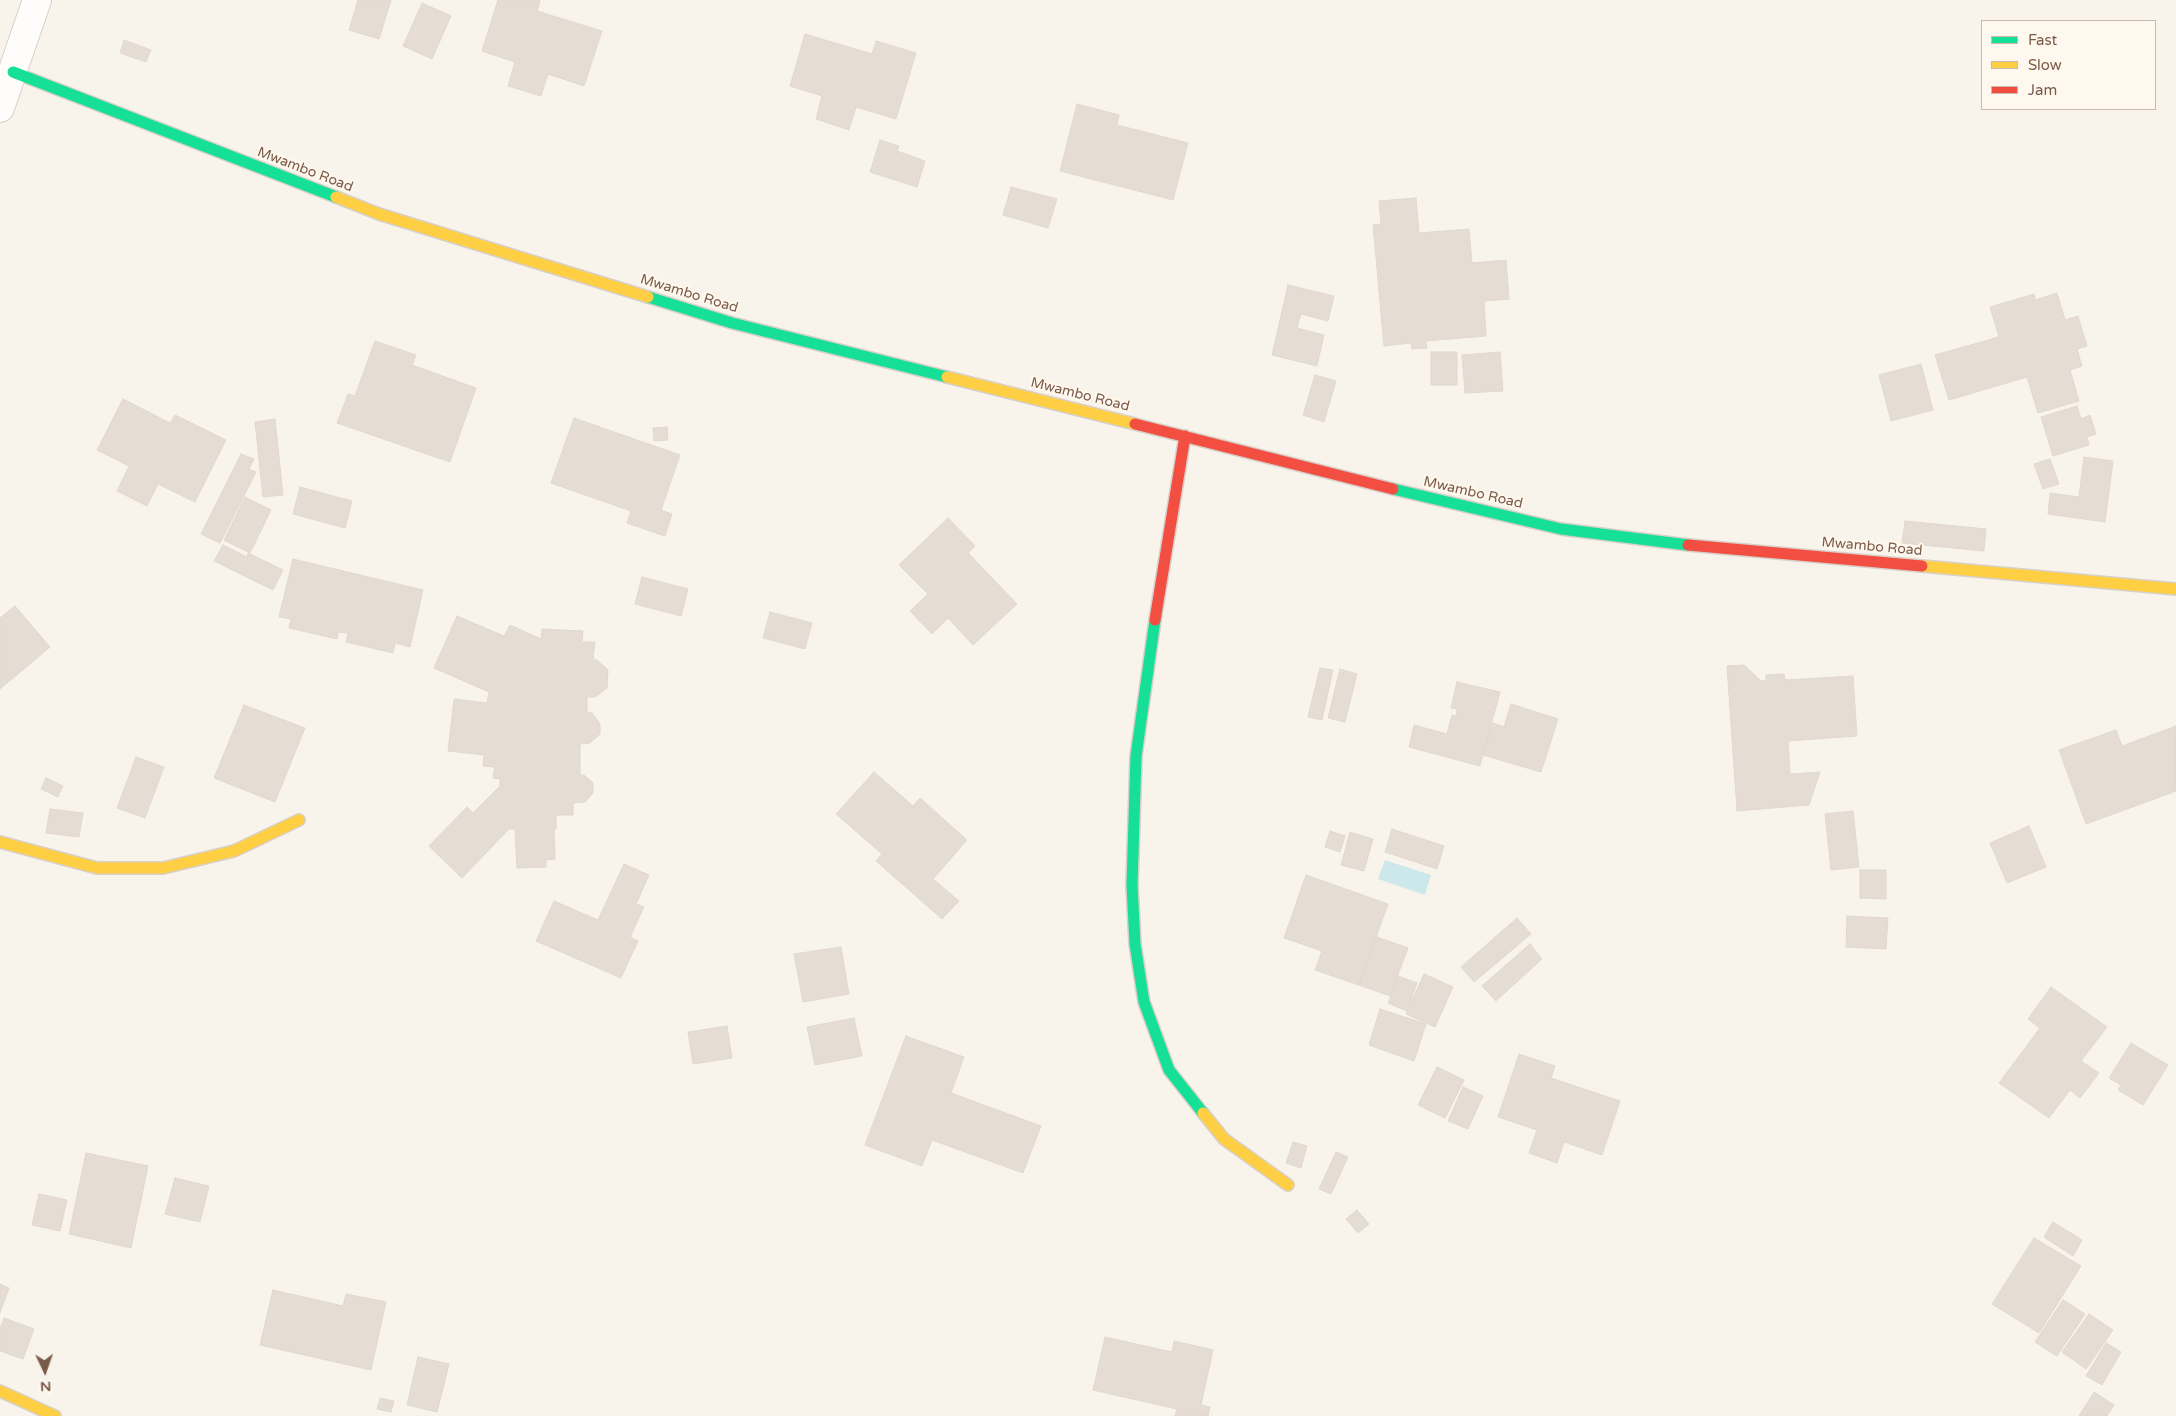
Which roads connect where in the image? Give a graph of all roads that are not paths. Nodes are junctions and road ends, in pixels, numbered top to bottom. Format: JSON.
{"nodes":[{"id":1,"x":37,"y":0,"type":"edge"},
{"id":2,"x":13,"y":72,"type":"junction"},
{"id":3,"x":0,"y":108,"type":"edge"},
{"id":4,"x":1185,"y":436,"type":"junction"},
{"id":5,"x":2176,"y":589,"type":"edge"},
{"id":6,"x":299,"y":820,"type":"dead end"},
{"id":7,"x":0,"y":842,"type":"edge"},
{"id":8,"x":1288,"y":1185,"type":"dead end"},
{"id":9,"x":0,"y":1391,"type":"edge"},
{"id":10,"x":55,"y":1416,"type":"edge"}],
"edges":[{"from":1,"to":2,"type":"street"},
{"from":2,"to":3,"type":"street"},
{"from":2,"to":4,"type":"street","name":"Mwambo Road"},
{"from":4,"to":5,"type":"street","name":"Mwambo Road"},
{"from":4,"to":8,"type":"street"},
{"from":6,"to":7,"type":"street"},
{"from":9,"to":10,"type":"street"}]}
